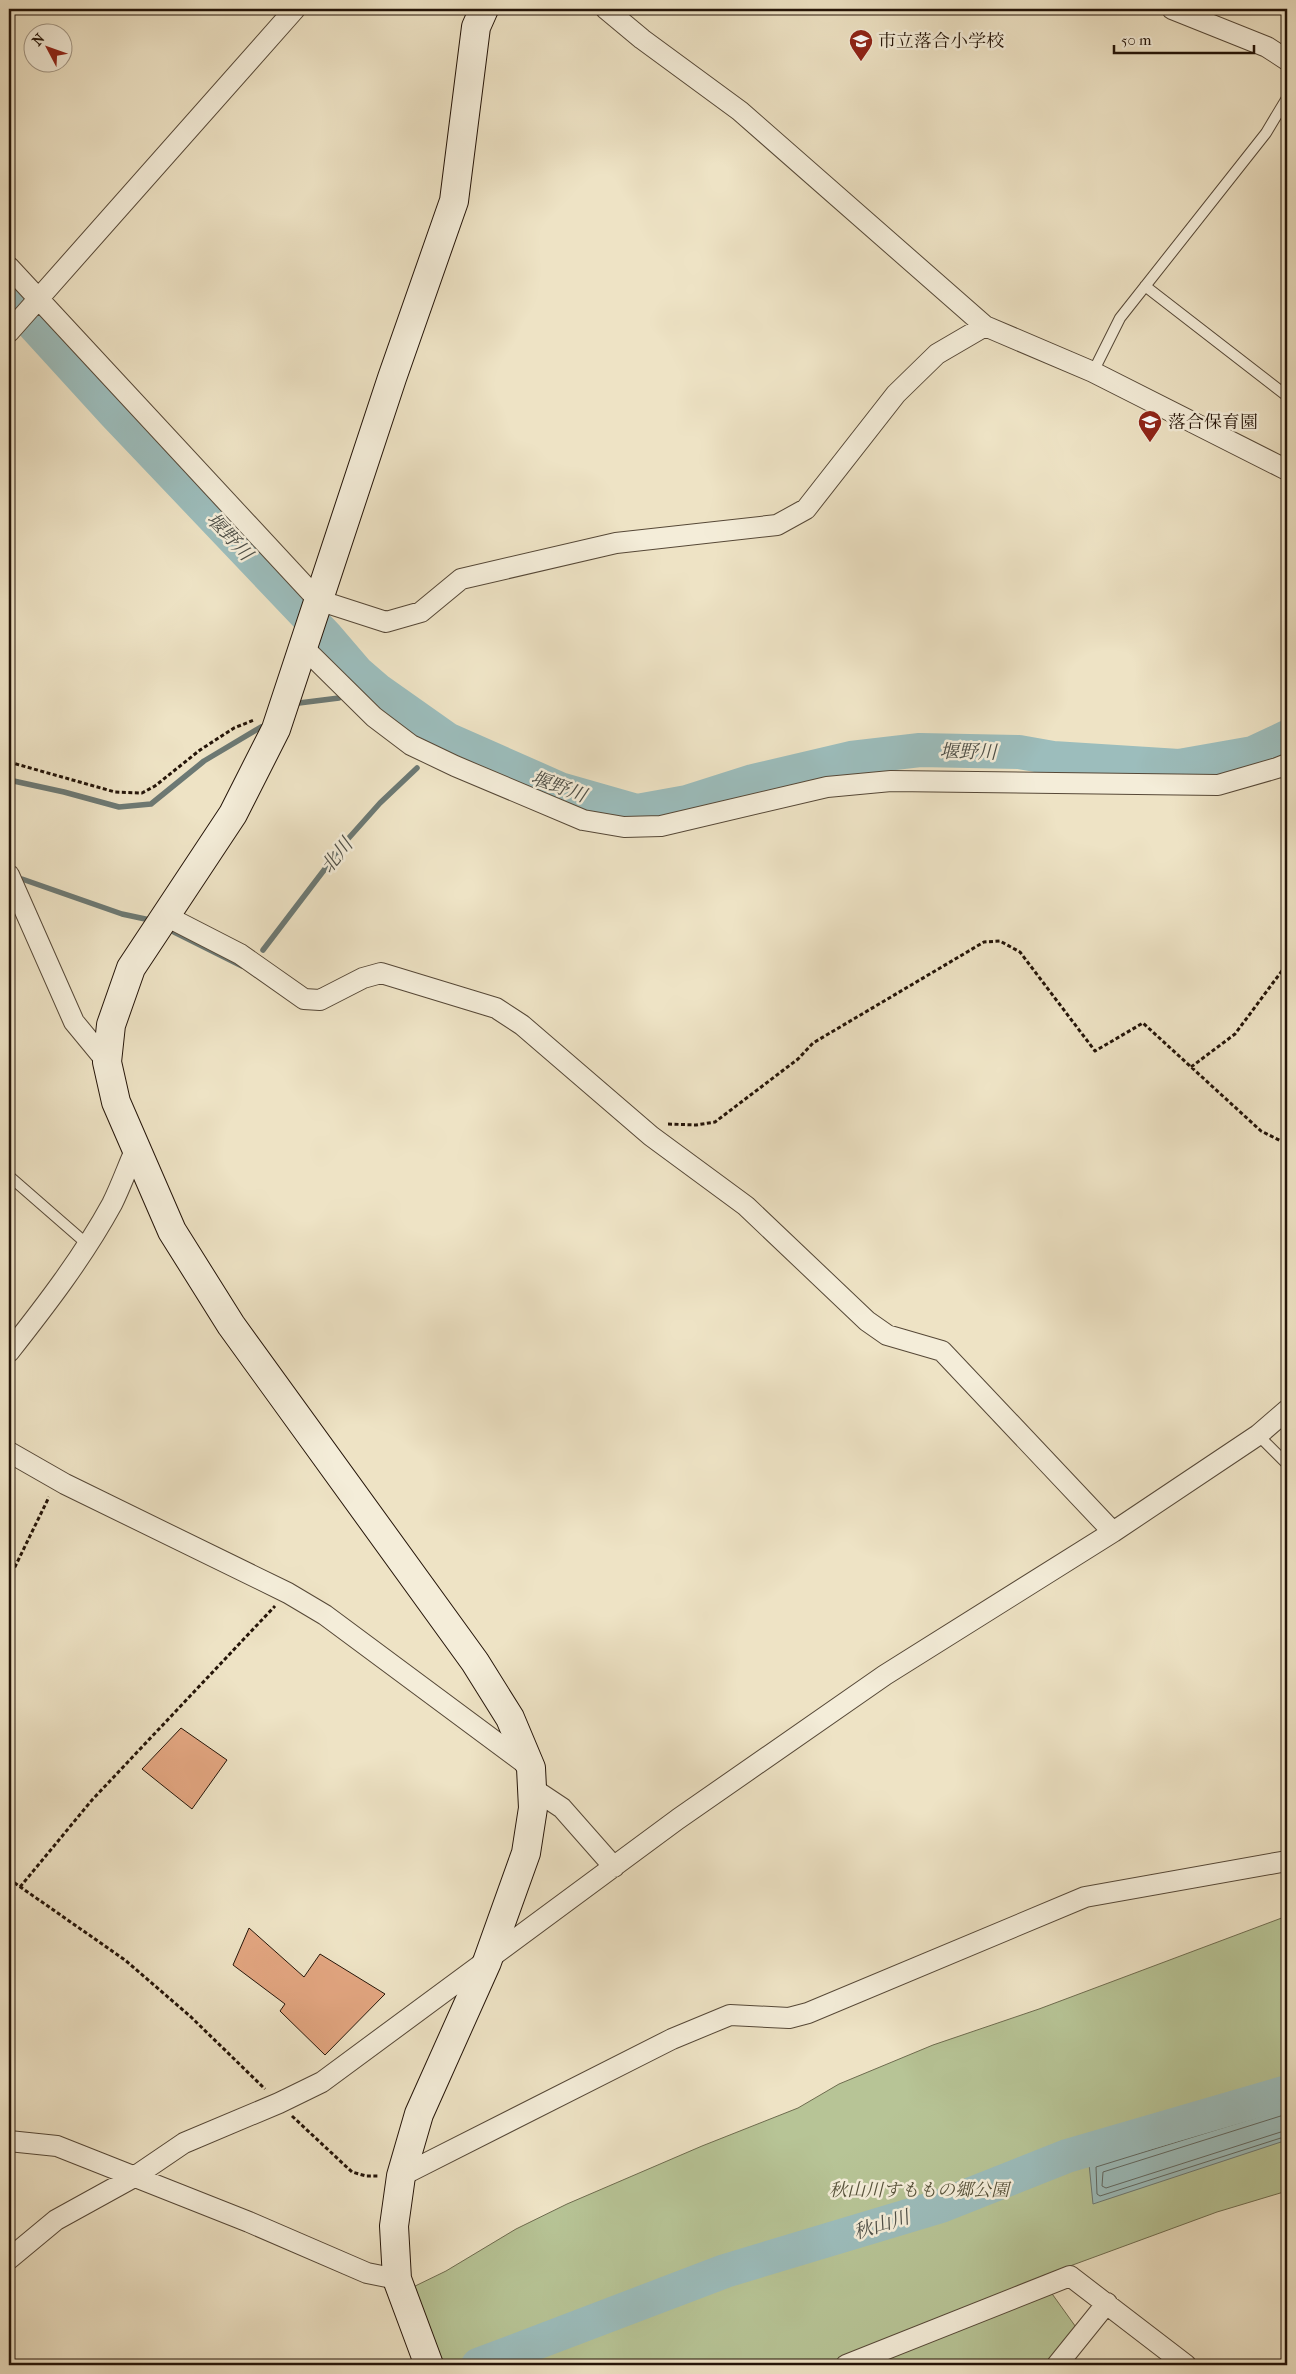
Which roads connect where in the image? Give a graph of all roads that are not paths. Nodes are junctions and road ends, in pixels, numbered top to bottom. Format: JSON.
{"nodes":[{"id":1,"x":295,"y":9,"type":"edge"},
{"id":2,"x":484,"y":9,"type":"edge"},
{"id":3,"x":606,"y":9,"type":"edge"},
{"id":4,"x":1172,"y":9,"type":"edge"},
{"id":5,"x":1287,"y":60,"type":"edge"},
{"id":6,"x":1287,"y":98,"type":"edge"},
{"id":7,"x":9,"y":267,"type":"edge"},
{"id":8,"x":1145,"y":286,"type":"junction"},
{"id":9,"x":36,"y":299,"type":"junction"},
{"id":10,"x":985,"y":326,"type":"junction"},
{"id":11,"x":11,"y":329,"type":"edge"},
{"id":12,"x":1092,"y":372,"type":"junction"},
{"id":13,"x":1287,"y":396,"type":"edge"},
{"id":14,"x":1287,"y":470,"type":"edge"},
{"id":15,"x":317,"y":604,"type":"junction"},
{"id":16,"x":304,"y":644,"type":"junction"},
{"id":17,"x":1287,"y":764,"type":"edge"},
{"id":18,"x":9,"y":874,"type":"edge"},
{"id":19,"x":166,"y":916,"type":"junction"},
{"id":20,"x":107,"y":1062,"type":"junction"},
{"id":21,"x":136,"y":1148,"type":"junction"},
{"id":22,"x":9,"y":1176,"type":"edge"},
{"id":23,"x":87,"y":1244,"type":"junction"},
{"id":24,"x":9,"y":1352,"type":"edge"},
{"id":25,"x":1287,"y":1410,"type":"edge"},
{"id":26,"x":1258,"y":1435,"type":"junction"},
{"id":27,"x":9,"y":1452,"type":"edge"},
{"id":28,"x":1287,"y":1464,"type":"edge"},
{"id":29,"x":1113,"y":1532,"type":"junction"},
{"id":30,"x":531,"y":1778,"type":"junction"},
{"id":31,"x":1287,"y":1861,"type":"edge"},
{"id":32,"x":614,"y":1867,"type":"junction"},
{"id":33,"x":487,"y":1962,"type":"junction"},
{"id":34,"x":9,"y":2141,"type":"edge"},
{"id":35,"x":401,"y":2176,"type":"junction"},
{"id":36,"x":134,"y":2177,"type":"junction"},
{"id":37,"x":9,"y":2259,"type":"edge"},
{"id":38,"x":397,"y":2279,"type":"junction"},
{"id":39,"x":1108,"y":2303,"type":"junction"},
{"id":40,"x":426,"y":2359,"type":"edge"},
{"id":41,"x":846,"y":2365,"type":"edge"},
{"id":42,"x":1058,"y":2365,"type":"edge"},
{"id":43,"x":1186,"y":2365,"type":"edge"}],
"edges":[{"from":1,"to":9,"type":"street"},
{"from":2,"to":15,"type":"street"},
{"from":3,"to":10,"type":"street"},
{"from":4,"to":5,"type":"street"},
{"from":6,"to":8,"type":"lane"},
{"from":7,"to":9,"type":"street"},
{"from":8,"to":12,"type":"lane"},
{"from":8,"to":13,"type":"lane"},
{"from":9,"to":11,"type":"street"},
{"from":9,"to":15,"type":"street"},
{"from":10,"to":12,"type":"street"},
{"from":10,"to":15,"type":"street"},
{"from":12,"to":14,"type":"street"},
{"from":15,"to":16,"type":"street"},
{"from":16,"to":17,"type":"street"},
{"from":16,"to":19,"type":"street"},
{"from":18,"to":20,"type":"street"},
{"from":19,"to":20,"type":"street"},
{"from":19,"to":29,"type":"street"},
{"from":20,"to":21,"type":"street"},
{"from":21,"to":23,"type":"street"},
{"from":21,"to":30,"type":"street"},
{"from":22,"to":23,"type":"lane"},
{"from":23,"to":24,"type":"street"},
{"from":25,"to":26,"type":"street"},
{"from":26,"to":28,"type":"lane"},
{"from":26,"to":29,"type":"street"},
{"from":27,"to":30,"type":"street"},
{"from":29,"to":32,"type":"street"},
{"from":30,"to":32,"type":"street"},
{"from":30,"to":33,"type":"street"},
{"from":31,"to":35,"type":"street"},
{"from":32,"to":33,"type":"street"},
{"from":33,"to":35,"type":"street"},
{"from":33,"to":36,"type":"street"},
{"from":34,"to":36,"type":"street"},
{"from":35,"to":38,"type":"street"},
{"from":36,"to":37,"type":"street"},
{"from":36,"to":38,"type":"street"},
{"from":38,"to":40,"type":"street"},
{"from":39,"to":41,"type":"street"},
{"from":39,"to":42,"type":"street"},
{"from":39,"to":43,"type":"street"}]}
